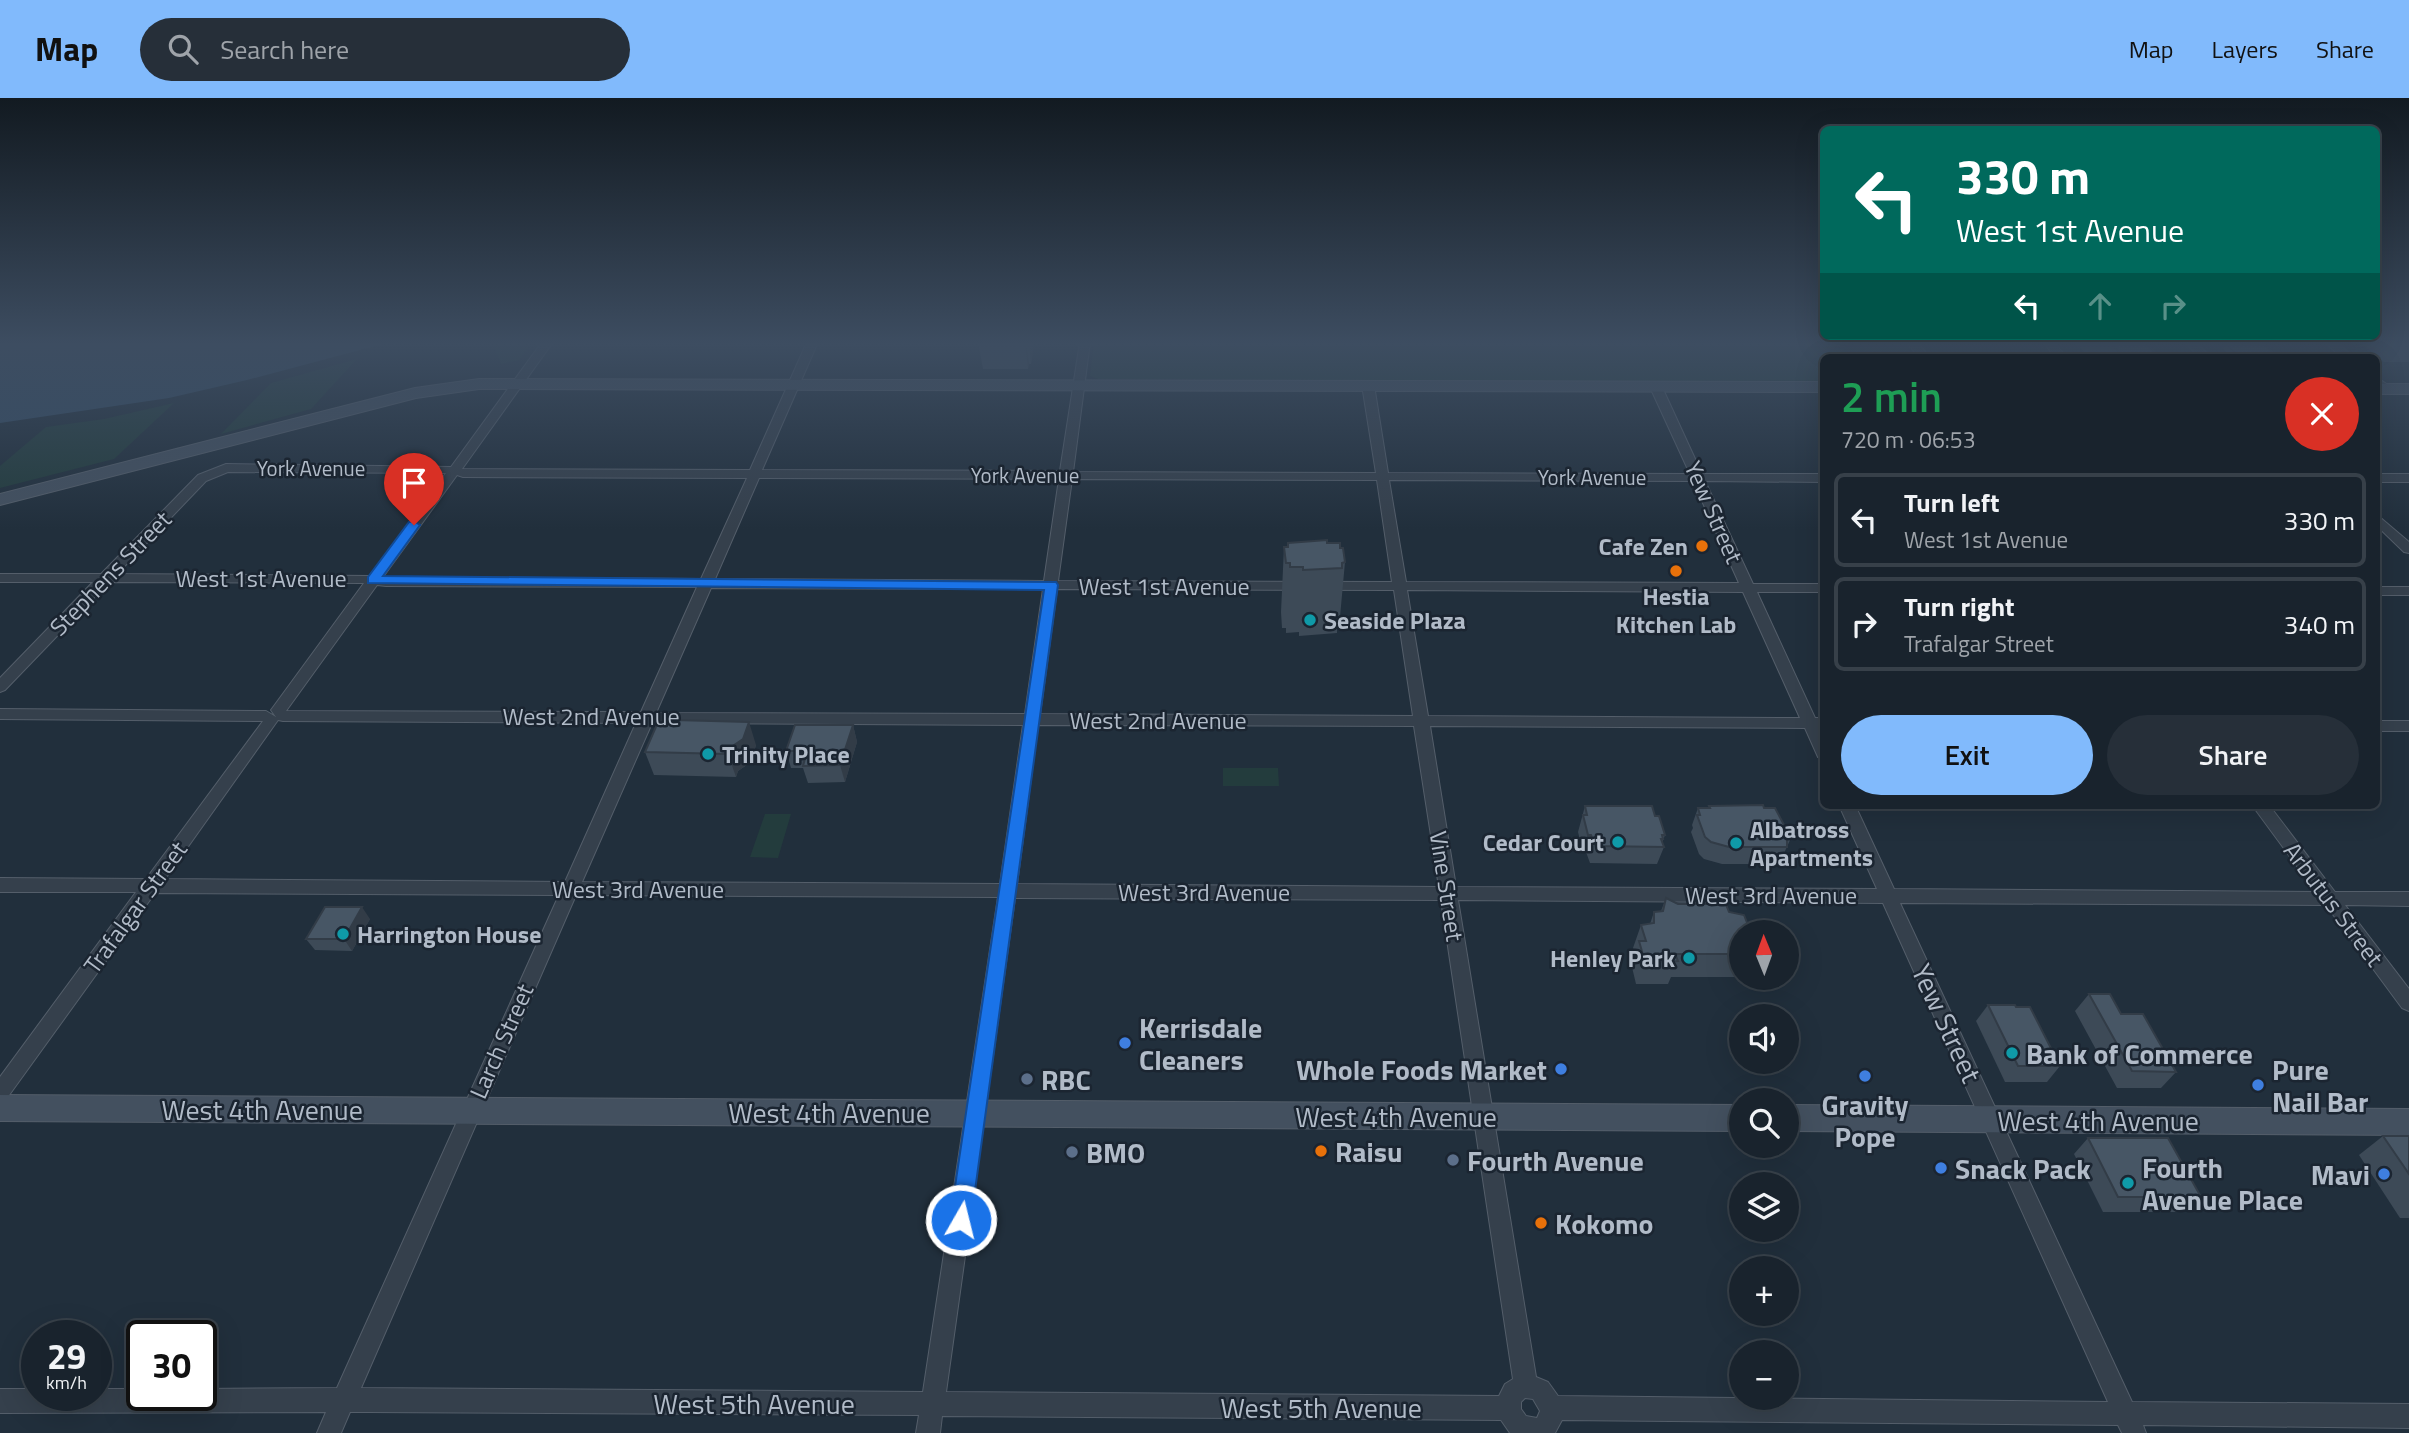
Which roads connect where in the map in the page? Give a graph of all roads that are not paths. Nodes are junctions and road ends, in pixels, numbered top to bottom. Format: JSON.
{"nodes":[{"id":1,"x":371,"y":404,"type":"edge"},
{"id":2,"x":503,"y":404,"type":"edge"},
{"id":3,"x":785,"y":404,"type":"edge"},
{"id":4,"x":1077,"y":404,"type":"edge"},
{"id":5,"x":1371,"y":404,"type":"edge"},
{"id":6,"x":1664,"y":404,"type":"edge"},
{"id":7,"x":226,"y":468,"type":"joint"},
{"id":8,"x":454,"y":471,"type":"junction"},
{"id":9,"x":753,"y":474,"type":"junction"},
{"id":10,"x":1067,"y":475,"type":"junction"},
{"id":11,"x":1383,"y":476,"type":"junction"},
{"id":12,"x":1698,"y":478,"type":"junction"},
{"id":13,"x":1820,"y":478,"type":"edge"},
{"id":14,"x":2380,"y":478,"type":"edge"},
{"id":15,"x":2409,"y":478,"type":"edge"},
{"id":16,"x":0,"y":500,"type":"edge"},
{"id":17,"x":2380,"y":522,"type":"edge"},
{"id":18,"x":2409,"y":549,"type":"edge"},
{"id":19,"x":0,"y":578,"type":"edge"},
{"id":20,"x":106,"y":578,"type":"junction"},
{"id":21,"x":373,"y":580,"type":"junction"},
{"id":22,"x":705,"y":584,"type":"junction"},
{"id":23,"x":1051,"y":585,"type":"junction"},
{"id":24,"x":1401,"y":587,"type":"junction"},
{"id":25,"x":1748,"y":588,"type":"junction"},
{"id":26,"x":1820,"y":588,"type":"edge"},
{"id":27,"x":2380,"y":591,"type":"edge"},
{"id":28,"x":2409,"y":591,"type":"edge"},
{"id":29,"x":0,"y":687,"type":"edge"},
{"id":30,"x":0,"y":714,"type":"edge"},
{"id":31,"x":275,"y":716,"type":"junction"},
{"id":32,"x":645,"y":717,"type":"junction"},
{"id":33,"x":1032,"y":720,"type":"junction"},
{"id":34,"x":1422,"y":721,"type":"junction"},
{"id":35,"x":1817,"y":723,"type":"edge"},
{"id":36,"x":2380,"y":726,"type":"edge"},
{"id":37,"x":2409,"y":726,"type":"edge"},
{"id":38,"x":1849,"y":809,"type":"edge"},
{"id":39,"x":2263,"y":809,"type":"edge"},
{"id":40,"x":0,"y":885,"type":"edge"},
{"id":41,"x":151,"y":886,"type":"junction"},
{"id":42,"x":568,"y":888,"type":"junction"},
{"id":43,"x":1007,"y":891,"type":"junction"},
{"id":44,"x":1448,"y":892,"type":"junction"},
{"id":45,"x":1888,"y":895,"type":"junction"},
{"id":46,"x":2330,"y":898,"type":"junction"},
{"id":47,"x":2409,"y":899,"type":"edge"},
{"id":48,"x":2409,"y":1003,"type":"edge"},
{"id":49,"x":0,"y":1092,"type":"edge"},
{"id":50,"x":0,"y":1108,"type":"edge"},
{"id":51,"x":471,"y":1110,"type":"junction"},
{"id":52,"x":975,"y":1113,"type":"junction"},
{"id":53,"x":1484,"y":1116,"type":"junction"},
{"id":54,"x":1729,"y":1118,"type":"edge"},
{"id":55,"x":1799,"y":1118,"type":"edge"},
{"id":56,"x":1991,"y":1120,"type":"junction"},
{"id":57,"x":2409,"y":1122,"type":"edge"},
{"id":58,"x":1526,"y":1386,"type":"junction"},
{"id":59,"x":0,"y":1401,"type":"edge"},
{"id":60,"x":343,"y":1401,"type":"junction"},
{"id":61,"x":932,"y":1405,"type":"junction"},
{"id":62,"x":1508,"y":1408,"type":"junction"},
{"id":63,"x":1552,"y":1408,"type":"junction"},
{"id":64,"x":2409,"y":1416,"type":"edge"},
{"id":65,"x":2129,"y":1424,"type":"edge"},
{"id":66,"x":1534,"y":1432,"type":"edge"},
{"id":67,"x":328,"y":1433,"type":"edge"},
{"id":68,"x":928,"y":1433,"type":"edge"}],
"edges":[{"from":1,"to":16,"type":"main road"},
{"from":2,"to":8,"type":"street","name":"Trafalgar Street"},
{"from":3,"to":9,"type":"street","name":"Larch Street"},
{"from":4,"to":10,"type":"street"},
{"from":5,"to":11,"type":"street","name":"Vine Street"},
{"from":6,"to":12,"type":"street","name":"Yew Street"},
{"from":7,"to":8,"type":"street","name":"York Avenue"},
{"from":7,"to":20,"type":"street","name":"Stephens Street"},
{"from":8,"to":9,"type":"street","name":"York Avenue"},
{"from":8,"to":21,"type":"street","name":"Trafalgar Street"},
{"from":9,"to":10,"type":"street","name":"York Avenue"},
{"from":9,"to":22,"type":"street","name":"Larch Street"},
{"from":10,"to":11,"type":"street","name":"York Avenue"},
{"from":10,"to":23,"type":"street"},
{"from":11,"to":12,"type":"street","name":"York Avenue"},
{"from":11,"to":24,"type":"street","name":"Vine Street"},
{"from":12,"to":13,"type":"street","name":"York Avenue"},
{"from":12,"to":25,"type":"street","name":"Yew Street"},
{"from":14,"to":15,"type":"street"},
{"from":17,"to":18,"type":"street"},
{"from":19,"to":20,"type":"street","name":"West 1st Avenue"},
{"from":20,"to":21,"type":"street","name":"West 1st Avenue"},
{"from":20,"to":29,"type":"street","name":"Stephens Street"},
{"from":21,"to":22,"type":"street","name":"West 1st Avenue"},
{"from":21,"to":31,"type":"street","name":"Trafalgar Street"},
{"from":22,"to":23,"type":"street","name":"West 1st Avenue"},
{"from":22,"to":32,"type":"street","name":"Larch Street"},
{"from":23,"to":24,"type":"street","name":"West 1st Avenue"},
{"from":23,"to":33,"type":"street"},
{"from":24,"to":25,"type":"street","name":"West 1st Avenue"},
{"from":24,"to":34,"type":"street","name":"Vine Street"},
{"from":25,"to":26,"type":"street","name":"West 1st Avenue"},
{"from":25,"to":35,"type":"street","name":"Yew Street"},
{"from":27,"to":28,"type":"street"},
{"from":30,"to":31,"type":"street","name":"West 2nd Avenue"},
{"from":31,"to":32,"type":"street","name":"West 2nd Avenue"},
{"from":31,"to":41,"type":"street","name":"Trafalgar Street"},
{"from":32,"to":33,"type":"street","name":"West 2nd Avenue"},
{"from":32,"to":42,"type":"street","name":"Larch Street"},
{"from":33,"to":34,"type":"street","name":"West 2nd Avenue"},
{"from":33,"to":43,"type":"street"},
{"from":34,"to":35,"type":"street","name":"West 2nd Avenue"},
{"from":34,"to":44,"type":"street","name":"Vine Street"},
{"from":36,"to":37,"type":"street"},
{"from":38,"to":45,"type":"street","name":"Yew Street"},
{"from":39,"to":46,"type":"street","name":"Arbutus Street"},
{"from":40,"to":41,"type":"street","name":"West 3rd Avenue"},
{"from":41,"to":42,"type":"street","name":"West 3rd Avenue"},
{"from":41,"to":49,"type":"street","name":"Trafalgar Street"},
{"from":42,"to":43,"type":"street","name":"West 3rd Avenue"},
{"from":42,"to":51,"type":"street","name":"Larch Street"},
{"from":43,"to":44,"type":"street","name":"West 3rd Avenue"},
{"from":43,"to":52,"type":"street"},
{"from":44,"to":45,"type":"street","name":"West 3rd Avenue"},
{"from":44,"to":53,"type":"street","name":"Vine Street"},
{"from":45,"to":46,"type":"street","name":"West 3rd Avenue"},
{"from":45,"to":56,"type":"street","name":"Yew Street"},
{"from":46,"to":47,"type":"street","name":"West 3rd Avenue"},
{"from":46,"to":48,"type":"street","name":"Arbutus Street"},
{"from":50,"to":51,"type":"main road","name":"West 4th Avenue"},
{"from":51,"to":52,"type":"main road","name":"West 4th Avenue"},
{"from":51,"to":60,"type":"street","name":"Larch Street"},
{"from":52,"to":53,"type":"main road","name":"West 4th Avenue"},
{"from":52,"to":61,"type":"street"},
{"from":53,"to":54,"type":"main road","name":"West 4th Avenue"},
{"from":53,"to":58,"type":"street","name":"Vine Street"},
{"from":55,"to":56,"type":"main road","name":"West 4th Avenue"},
{"from":56,"to":57,"type":"main road","name":"West 4th Avenue"},
{"from":56,"to":65,"type":"street","name":"Yew Street"},
{"from":58,"to":62,"type":"street"},
{"from":58,"to":63,"type":"street"},
{"from":59,"to":60,"type":"street","name":"West 5th Avenue"},
{"from":60,"to":61,"type":"street","name":"West 5th Avenue"},
{"from":60,"to":67,"type":"street","name":"Larch Street"},
{"from":61,"to":62,"type":"street","name":"West 5th Avenue"},
{"from":61,"to":68,"type":"street"},
{"from":62,"to":66,"type":"street"},
{"from":63,"to":65,"type":"street"},
{"from":63,"to":66,"type":"street"},
{"from":64,"to":65,"type":"street"}]}
